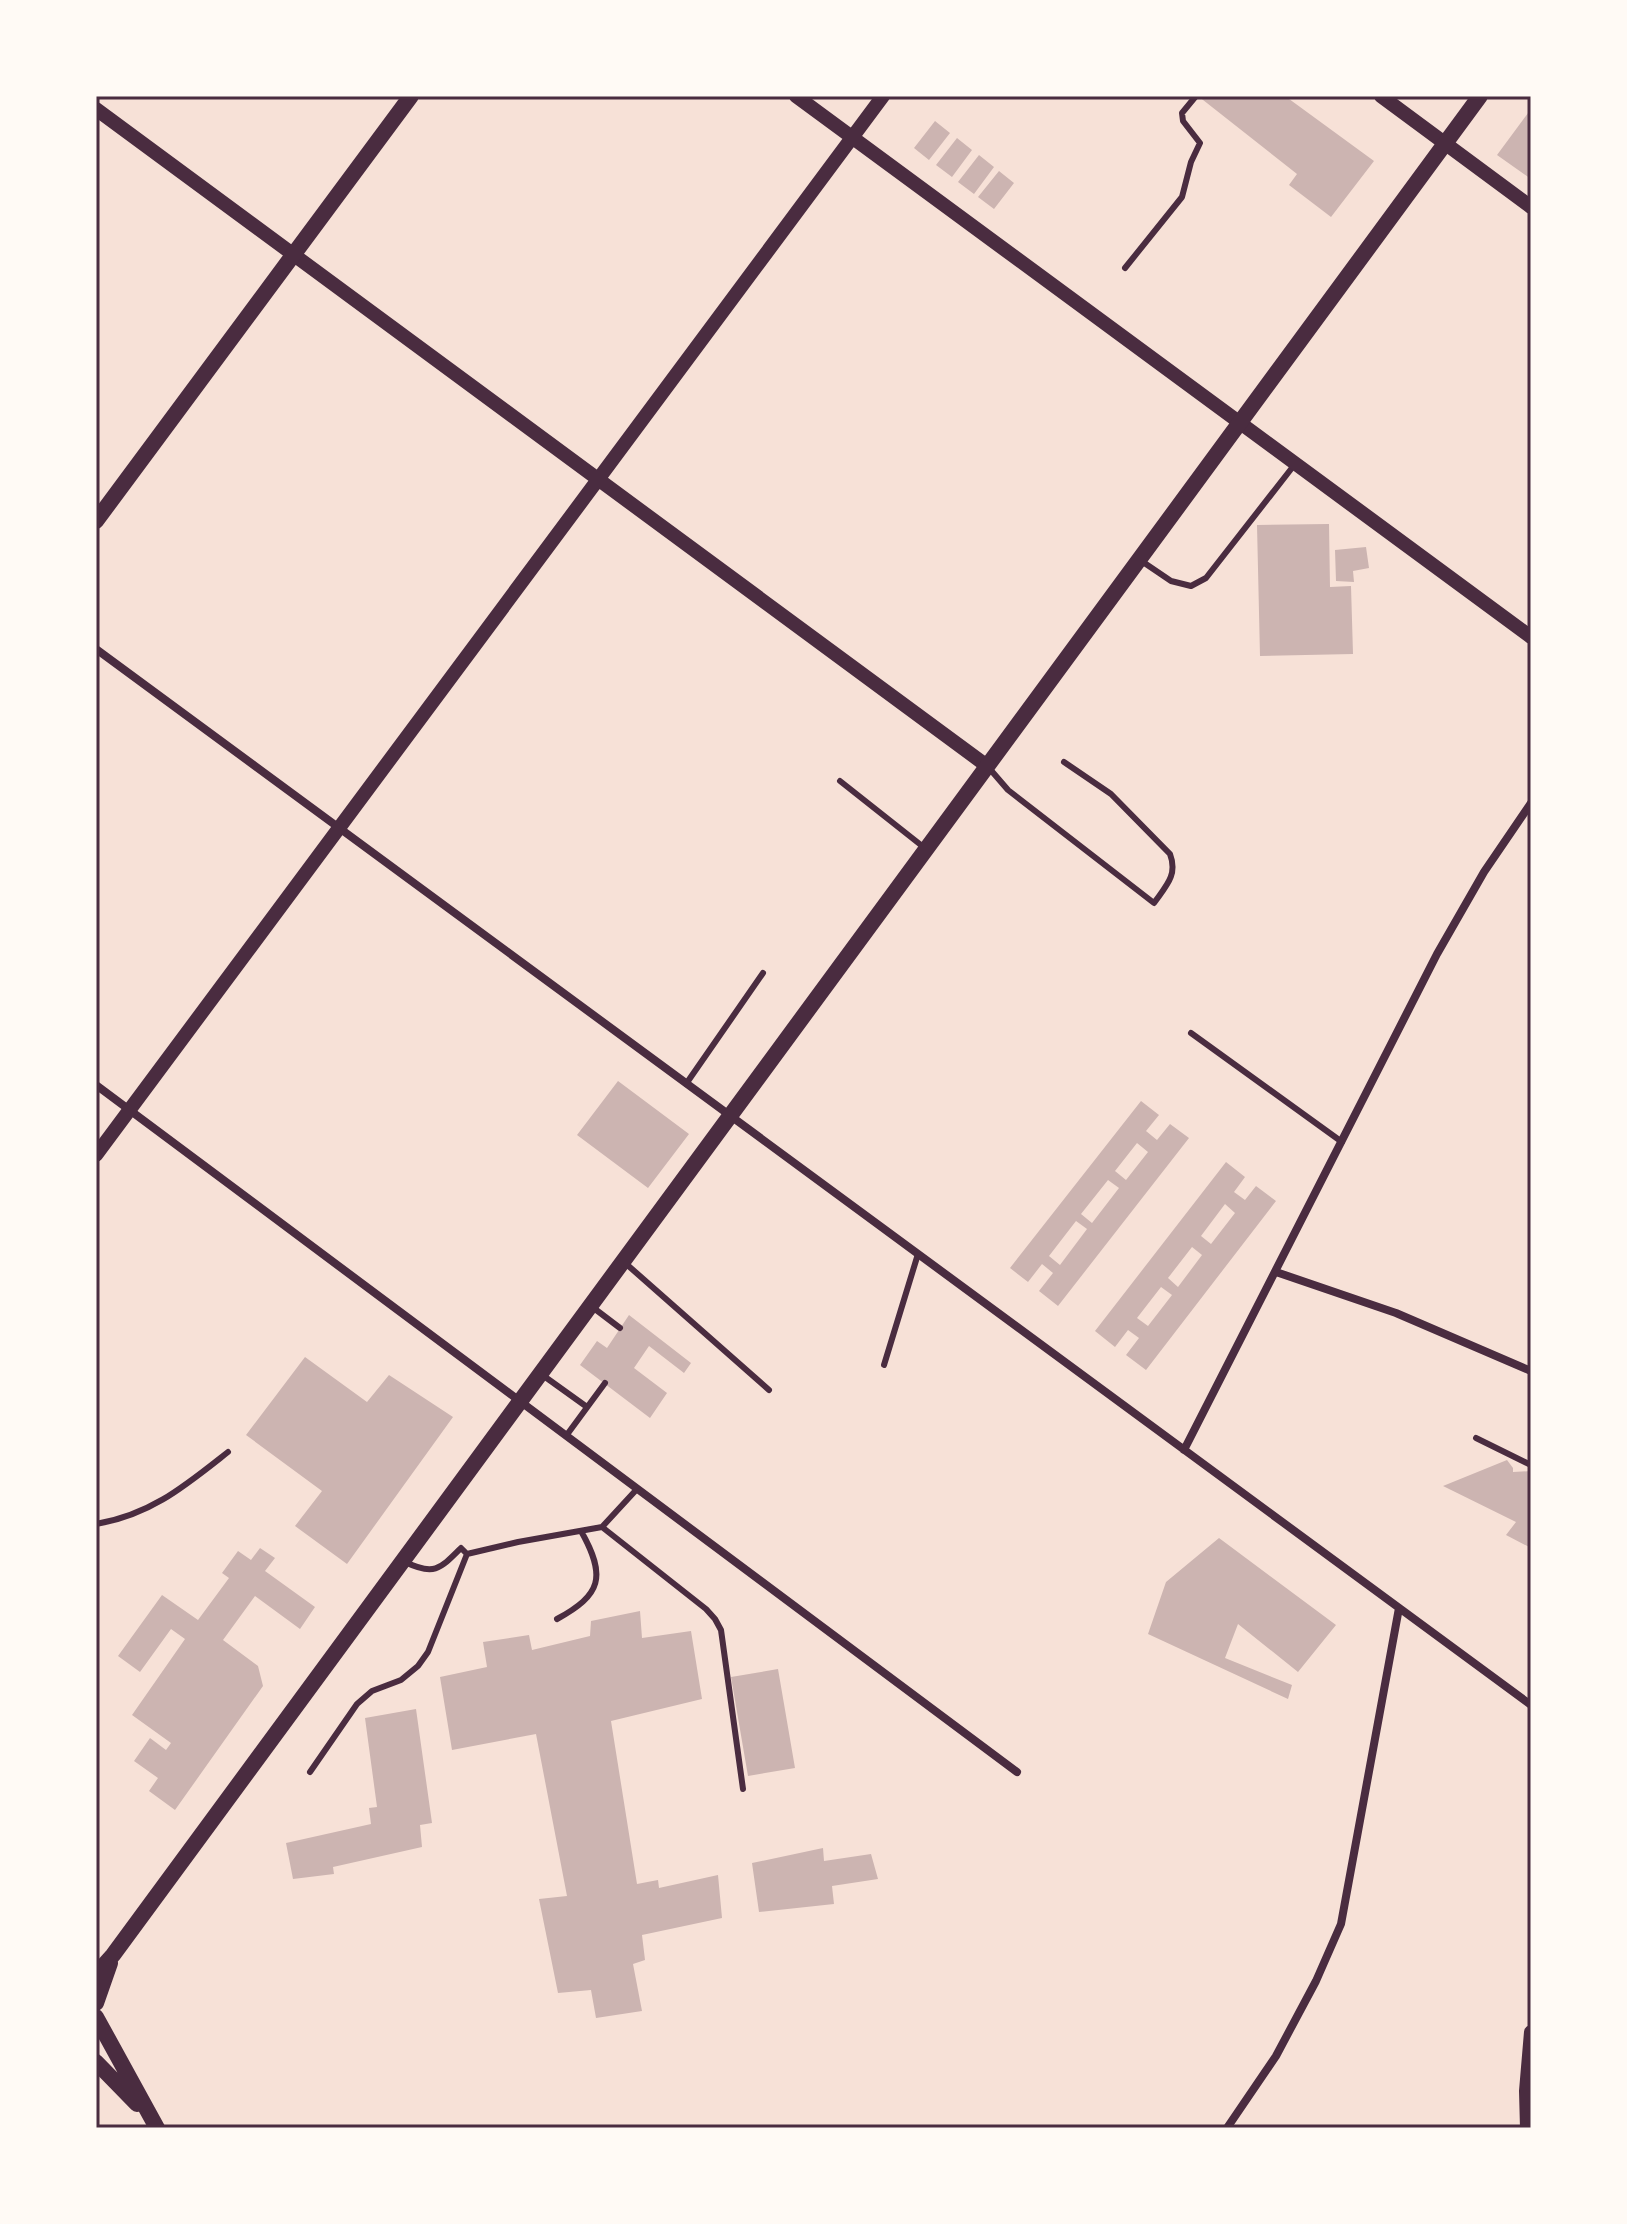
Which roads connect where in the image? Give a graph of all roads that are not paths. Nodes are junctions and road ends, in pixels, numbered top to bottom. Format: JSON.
{"nodes":[{"id":1,"x":411,"y":96,"type":"edge"},
{"id":2,"x":796,"y":96,"type":"edge"},
{"id":3,"x":883,"y":96,"type":"edge"},
{"id":4,"x":1196,"y":96,"type":"edge"},
{"id":5,"x":1381,"y":96,"type":"edge"},
{"id":6,"x":1480,"y":96,"type":"edge"},
{"id":7,"x":96,"y":109,"type":"edge"},
{"id":8,"x":852,"y":137,"type":"junction"},
{"id":9,"x":1445,"y":143,"type":"junction"},
{"id":10,"x":1531,"y":207,"type":"edge"},
{"id":11,"x":293,"y":254,"type":"junction"},
{"id":12,"x":1125,"y":268,"type":"dead end"},
{"id":13,"x":1240,"y":423,"type":"junction"},
{"id":14,"x":1295,"y":464,"type":"junction"},
{"id":15,"x":598,"y":479,"type":"junction"},
{"id":16,"x":96,"y":521,"type":"edge"},
{"id":17,"x":1139,"y":559,"type":"junction"},
{"id":18,"x":1531,"y":637,"type":"edge"},
{"id":19,"x":96,"y":649,"type":"edge"},
{"id":20,"x":1064,"y":762,"type":"dead end"},
{"id":21,"x":987,"y":766,"type":"junction"},
{"id":22,"x":840,"y":781,"type":"dead end"},
{"id":23,"x":1531,"y":803,"type":"edge"},
{"id":24,"x":339,"y":828,"type":"junction"},
{"id":25,"x":926,"y":849,"type":"junction"},
{"id":26,"x":763,"y":973,"type":"dead end"},
{"id":27,"x":1191,"y":1033,"type":"dead end"},
{"id":28,"x":686,"y":1084,"type":"junction"},
{"id":29,"x":96,"y":1085,"type":"edge"},
{"id":30,"x":130,"y":1110,"type":"junction"},
{"id":31,"x":730,"y":1116,"type":"junction"},
{"id":32,"x":1342,"y":1142,"type":"junction"},
{"id":33,"x":96,"y":1155,"type":"edge"},
{"id":34,"x":918,"y":1254,"type":"junction"},
{"id":35,"x":623,"y":1261,"type":"junction"},
{"id":36,"x":1276,"y":1272,"type":"junction"},
{"id":37,"x":590,"y":1305,"type":"junction"},
{"id":38,"x":620,"y":1328,"type":"dead end"},
{"id":39,"x":884,"y":1365,"type":"dead end"},
{"id":40,"x":1531,"y":1371,"type":"edge"},
{"id":41,"x":541,"y":1373,"type":"junction"},
{"id":42,"x":605,"y":1383,"type":"dead end"},
{"id":43,"x":769,"y":1390,"type":"dead end"},
{"id":44,"x":520,"y":1401,"type":"junction"},
{"id":45,"x":587,"y":1407,"type":"junction"},
{"id":46,"x":566,"y":1436,"type":"junction"},
{"id":47,"x":1476,"y":1438,"type":"dead end"},
{"id":48,"x":1184,"y":1450,"type":"junction"},
{"id":49,"x":228,"y":1452,"type":"dead end"},
{"id":50,"x":1531,"y":1465,"type":"edge"},
{"id":51,"x":637,"y":1489,"type":"junction"},
{"id":52,"x":96,"y":1524,"type":"edge"},
{"id":53,"x":602,"y":1527,"type":"junction"},
{"id":54,"x":581,"y":1531,"type":"junction"},
{"id":55,"x":467,"y":1554,"type":"junction"},
{"id":56,"x":403,"y":1561,"type":"junction"},
{"id":57,"x":1399,"y":1608,"type":"junction"},
{"id":58,"x":557,"y":1619,"type":"dead end"},
{"id":59,"x":1531,"y":1705,"type":"edge"},
{"id":60,"x":310,"y":1772,"type":"dead end"},
{"id":61,"x":1017,"y":1772,"type":"dead end"},
{"id":62,"x":743,"y":1789,"type":"dead end"},
{"id":63,"x":113,"y":1955,"type":"junction"},
{"id":64,"x":96,"y":1974,"type":"edge"},
{"id":65,"x":96,"y":2003,"type":"edge"},
{"id":66,"x":96,"y":2017,"type":"edge"},
{"id":67,"x":1531,"y":2032,"type":"edge"},
{"id":68,"x":96,"y":2062,"type":"edge"},
{"id":69,"x":153,"y":2122,"type":"edge"},
{"id":70,"x":1227,"y":2128,"type":"edge"},
{"id":71,"x":1527,"y":2128,"type":"edge"}],
"edges":[{"from":1,"to":11,"type":"main road"},
{"from":2,"to":8,"type":"street"},
{"from":3,"to":8,"type":"street"},
{"from":4,"to":12,"type":"lane"},
{"from":5,"to":9,"type":"street"},
{"from":6,"to":9,"type":"main road"},
{"from":7,"to":11,"type":"street"},
{"from":8,"to":13,"type":"street"},
{"from":8,"to":15,"type":"street"},
{"from":9,"to":10,"type":"street"},
{"from":9,"to":13,"type":"main road"},
{"from":11,"to":15,"type":"street"},
{"from":11,"to":16,"type":"main road"},
{"from":13,"to":14,"type":"street"},
{"from":13,"to":17,"type":"main road"},
{"from":14,"to":17,"type":"lane"},
{"from":14,"to":18,"type":"street"},
{"from":15,"to":21,"type":"street"},
{"from":15,"to":24,"type":"street"},
{"from":17,"to":21,"type":"main road"},
{"from":19,"to":24,"type":"street"},
{"from":20,"to":21,"type":"lane"},
{"from":21,"to":25,"type":"main road"},
{"from":22,"to":25,"type":"lane"},
{"from":23,"to":32,"type":"street"},
{"from":24,"to":28,"type":"street"},
{"from":24,"to":30,"type":"street"},
{"from":25,"to":31,"type":"main road"},
{"from":26,"to":28,"type":"lane"},
{"from":27,"to":32,"type":"lane"},
{"from":28,"to":31,"type":"street"},
{"from":29,"to":30,"type":"street"},
{"from":30,"to":33,"type":"street"},
{"from":30,"to":44,"type":"street"},
{"from":31,"to":34,"type":"street"},
{"from":31,"to":35,"type":"main road"},
{"from":32,"to":36,"type":"street"},
{"from":34,"to":39,"type":"lane"},
{"from":34,"to":48,"type":"street"},
{"from":35,"to":37,"type":"main road"},
{"from":35,"to":43,"type":"lane"},
{"from":36,"to":40,"type":"street"},
{"from":36,"to":48,"type":"street"},
{"from":37,"to":38,"type":"lane"},
{"from":37,"to":41,"type":"main road"},
{"from":41,"to":44,"type":"main road"},
{"from":41,"to":45,"type":"lane"},
{"from":42,"to":45,"type":"lane"},
{"from":44,"to":46,"type":"street"},
{"from":44,"to":56,"type":"main road"},
{"from":45,"to":46,"type":"lane"},
{"from":46,"to":51,"type":"street"},
{"from":47,"to":50,"type":"lane"},
{"from":48,"to":57,"type":"street"},
{"from":49,"to":52,"type":"lane"},
{"from":51,"to":53,"type":"lane"},
{"from":51,"to":61,"type":"street"},
{"from":53,"to":54,"type":"lane"},
{"from":53,"to":62,"type":"lane"},
{"from":54,"to":55,"type":"lane"},
{"from":54,"to":58,"type":"lane"},
{"from":55,"to":56,"type":"lane"},
{"from":55,"to":60,"type":"lane"},
{"from":56,"to":63,"type":"main road"},
{"from":57,"to":59,"type":"street"},
{"from":57,"to":70,"type":"street"},
{"from":63,"to":64,"type":"main road"},
{"from":63,"to":65,"type":"main road"},
{"from":66,"to":69,"type":"main road"},
{"from":67,"to":71,"type":"street"},
{"from":68,"to":69,"type":"main road"}]}
